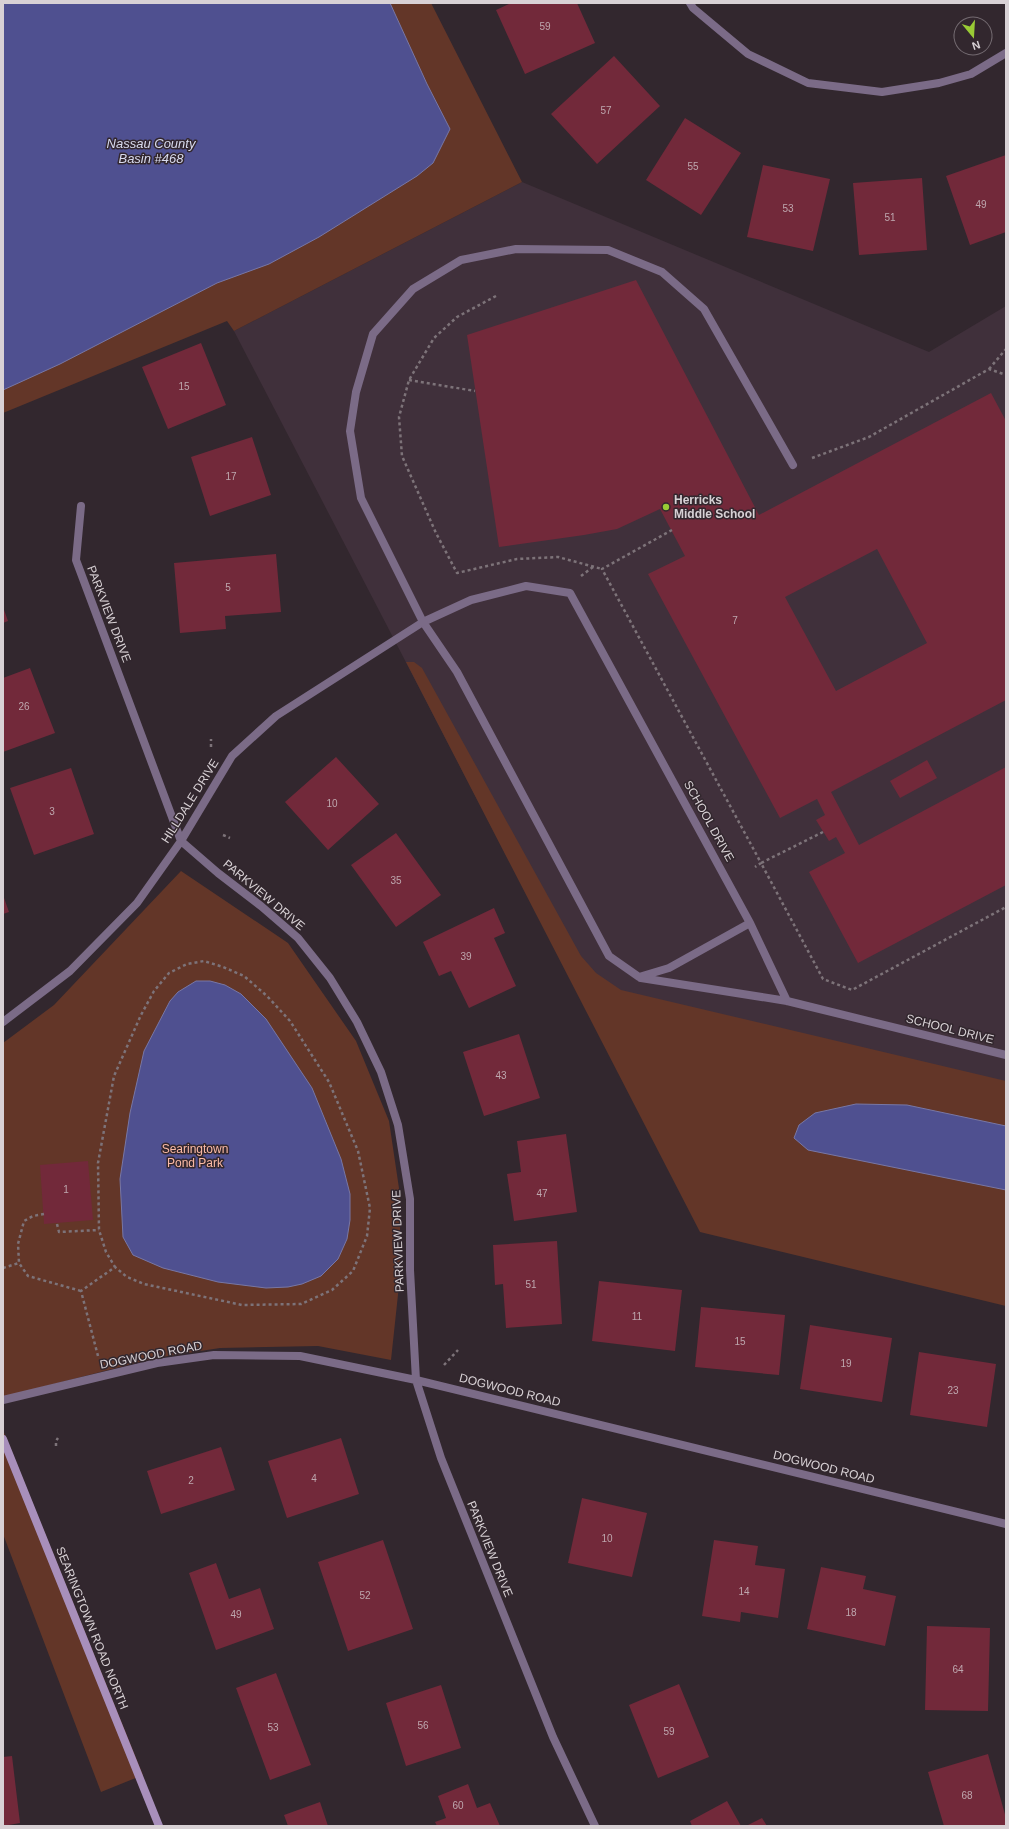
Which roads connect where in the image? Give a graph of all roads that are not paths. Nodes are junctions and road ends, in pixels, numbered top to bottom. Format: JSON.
{"nodes":[{"id":1,"x":690,"y":3,"type":"edge"},
{"id":2,"x":1006,"y":53,"type":"edge"},
{"id":3,"x":793,"y":465,"type":"road end"},
{"id":4,"x":80,"y":506,"type":"dead end"},
{"id":5,"x":424,"y":622,"type":"junction"},
{"id":6,"x":181,"y":840,"type":"junction"},
{"id":7,"x":750,"y":923,"type":"junction"},
{"id":8,"x":639,"y":977,"type":"junction"},
{"id":9,"x":787,"y":1001,"type":"junction"},
{"id":10,"x":3,"y":1022,"type":"edge"},
{"id":11,"x":1006,"y":1055,"type":"edge"},
{"id":12,"x":416,"y":1380,"type":"junction"},
{"id":13,"x":3,"y":1400,"type":"edge"},
{"id":14,"x":3,"y":1439,"type":"edge"},
{"id":15,"x":1006,"y":1524,"type":"edge"},
{"id":16,"x":159,"y":1826,"type":"edge"},
{"id":17,"x":596,"y":1826,"type":"edge"}],
"edges":[{"from":1,"to":2,"type":"street"},
{"from":3,"to":5,"type":"street"},
{"from":4,"to":6,"type":"street","name":"PARKVIEW DRIVE"},
{"from":5,"to":6,"type":"street","name":"HILLDALE DRIVE"},
{"from":5,"to":7,"type":"street","name":"SCHOOL DRIVE"},
{"from":5,"to":8,"type":"street"},
{"from":6,"to":10,"type":"street","name":"HILLDALE DRIVE"},
{"from":6,"to":12,"type":"street","name":"PARKVIEW DRIVE"},
{"from":7,"to":8,"type":"street"},
{"from":7,"to":9,"type":"street","name":"SCHOOL DRIVE"},
{"from":8,"to":9,"type":"street"},
{"from":9,"to":11,"type":"street","name":"SCHOOL DRIVE"},
{"from":12,"to":13,"type":"street","name":"DOGWOOD ROAD"},
{"from":12,"to":15,"type":"street","name":"DOGWOOD ROAD"},
{"from":12,"to":17,"type":"street","name":"PARKVIEW DRIVE"},
{"from":14,"to":16,"type":"main road","name":"SEARINGTOWN ROAD NORTH"}]}
